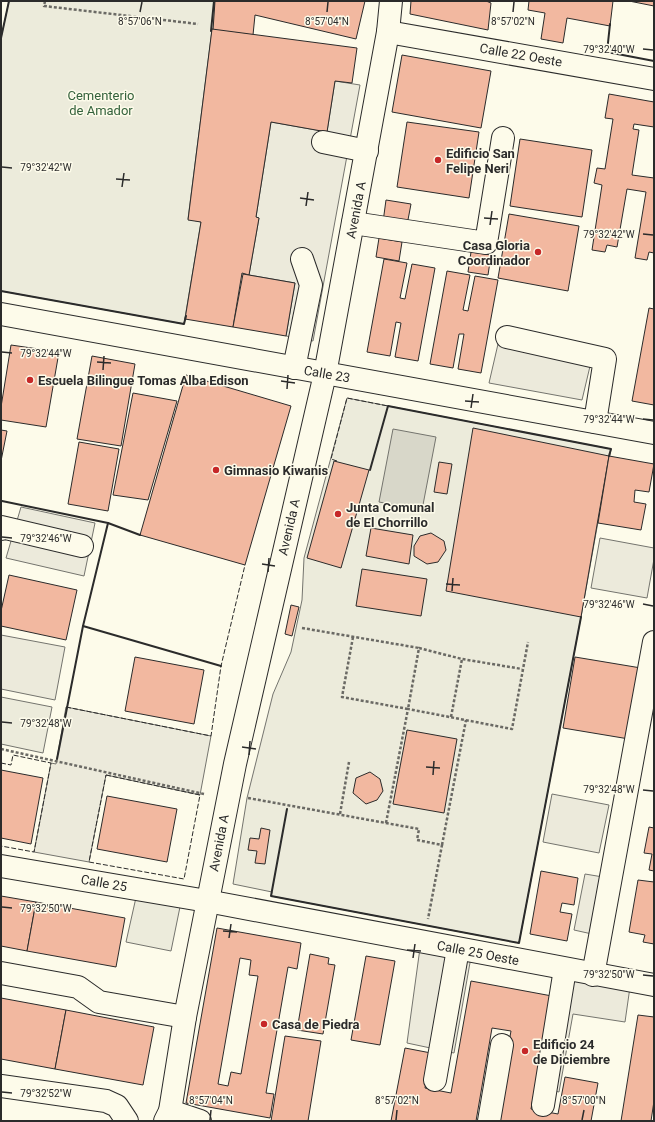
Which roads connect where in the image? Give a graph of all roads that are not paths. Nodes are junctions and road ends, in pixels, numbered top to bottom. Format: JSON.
{"nodes":[{"id":1,"x":391,"y":1,"type":"edge"},
{"id":2,"x":388,"y":32,"type":"junction"},
{"id":3,"x":654,"y":79,"type":"edge"},
{"id":4,"x":503,"y":138,"type":"dead end"},
{"id":5,"x":323,"y":142,"type":"dead end"},
{"id":6,"x":367,"y":151,"type":"junction"},
{"id":7,"x":353,"y":223,"type":"junction"},
{"id":8,"x":302,"y":259,"type":"dead end"},
{"id":9,"x":1,"y":314,"type":"edge"},
{"id":10,"x":507,"y":337,"type":"dead end"},
{"id":11,"x":294,"y":368,"type":"junction"},
{"id":12,"x":324,"y":374,"type":"junction"},
{"id":13,"x":595,"y":422,"type":"junction"},
{"id":14,"x":654,"y":432,"type":"edge"},
{"id":15,"x":1,"y":529,"type":"edge"},
{"id":16,"x":82,"y":546,"type":"dead end"},
{"id":17,"x":654,"y":642,"type":"edge"},
{"id":18,"x":1,"y":866,"type":"edge"},
{"id":19,"x":207,"y":902,"type":"junction"},
{"id":20,"x":458,"y":949,"type":"junction"},
{"id":21,"x":566,"y":970,"type":"junction"},
{"id":22,"x":1,"y":973,"type":"edge"},
{"id":23,"x":593,"y":975,"type":"junction"},
{"id":24,"x":654,"y":985,"type":"edge"},
{"id":25,"x":185,"y":1017,"type":"junction"},
{"id":26,"x":502,"y":1045,"type":"dead end"},
{"id":27,"x":435,"y":1080,"type":"dead end"},
{"id":28,"x":1,"y":1086,"type":"edge"},
{"id":29,"x":543,"y":1105,"type":"dead end"},
{"id":30,"x":167,"y":1116,"type":"edge"},
{"id":31,"x":127,"y":1121,"type":"edge"},
{"id":32,"x":200,"y":1121,"type":"edge"},
{"id":33,"x":489,"y":1121,"type":"edge"}],
"edges":[{"from":1,"to":2,"type":"street","name":"Avenida A"},
{"from":2,"to":3,"type":"street","name":"Calle 22 Oeste"},
{"from":2,"to":6,"type":"street","name":"Avenida A"},
{"from":4,"to":7,"type":"street"},
{"from":5,"to":6,"type":"street"},
{"from":6,"to":7,"type":"street","name":"Avenida A"},
{"from":7,"to":12,"type":"street","name":"Avenida A"},
{"from":8,"to":11,"type":"street"},
{"from":9,"to":11,"type":"street","name":"Calle 23"},
{"from":10,"to":13,"type":"street"},
{"from":11,"to":12,"type":"street","name":"Calle 23"},
{"from":12,"to":13,"type":"street","name":"Calle 23"},
{"from":12,"to":19,"type":"street","name":"Avenida A"},
{"from":13,"to":14,"type":"street","name":"Calle 23"},
{"from":15,"to":16,"type":"street"},
{"from":17,"to":23,"type":"street"},
{"from":18,"to":19,"type":"street","name":"Calle 25"},
{"from":19,"to":20,"type":"street","name":"Calle 25 Oeste"},
{"from":19,"to":25,"type":"street","name":"Avenida A"},
{"from":20,"to":21,"type":"street","name":"Calle 25 Oeste"},
{"from":20,"to":27,"type":"street"},
{"from":21,"to":23,"type":"street","name":"Calle 25 Oeste"},
{"from":21,"to":29,"type":"street"},
{"from":22,"to":25,"type":"street"},
{"from":23,"to":24,"type":"street","name":"Calle 25 Oeste"},
{"from":25,"to":30,"type":"street","name":"Avenida A"},
{"from":26,"to":33,"type":"street"},
{"from":28,"to":31,"type":"street"},
{"from":30,"to":32,"type":"street"}]}
